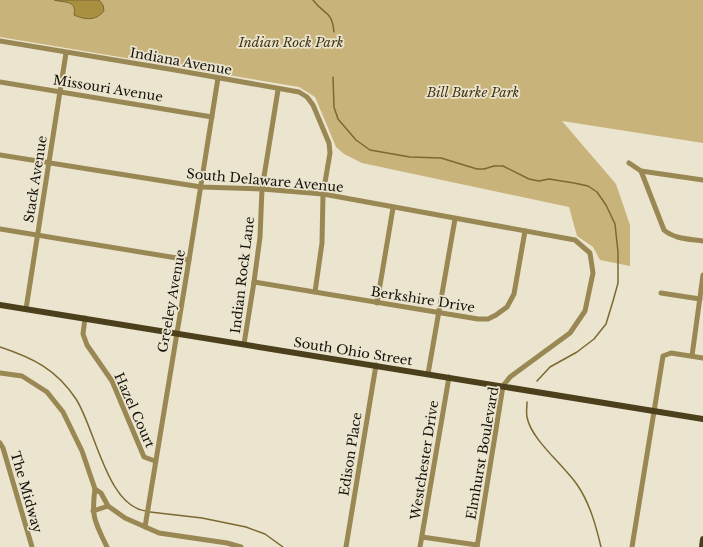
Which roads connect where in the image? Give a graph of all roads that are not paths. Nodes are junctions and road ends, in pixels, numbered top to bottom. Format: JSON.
{"nodes":[{"id":1,"x":0,"y":41,"type":"edge"},
{"id":2,"x":66,"y":53,"type":"junction"},
{"id":3,"x":218,"y":78,"type":"junction"},
{"id":4,"x":0,"y":82,"type":"edge"},
{"id":5,"x":278,"y":90,"type":"junction"},
{"id":6,"x":59,"y":92,"type":"junction"},
{"id":7,"x":212,"y":117,"type":"junction"},
{"id":8,"x":0,"y":155,"type":"edge"},
{"id":9,"x":48,"y":163,"type":"junction"},
{"id":10,"x":629,"y":163,"type":"dead end"},
{"id":11,"x":641,"y":171,"type":"junction"},
{"id":12,"x":703,"y":180,"type":"edge"},
{"id":13,"x":201,"y":187,"type":"junction"},
{"id":14,"x":262,"y":190,"type":"junction"},
{"id":15,"x":323,"y":194,"type":"junction"},
{"id":16,"x":393,"y":208,"type":"junction"},
{"id":17,"x":455,"y":219,"type":"junction"},
{"id":18,"x":0,"y":229,"type":"edge"},
{"id":19,"x":525,"y":231,"type":"junction"},
{"id":20,"x":38,"y":235,"type":"junction"},
{"id":21,"x":575,"y":240,"type":"joint"},
{"id":22,"x":703,"y":241,"type":"edge"},
{"id":23,"x":189,"y":260,"type":"junction"},
{"id":24,"x":703,"y":275,"type":"edge"},
{"id":25,"x":254,"y":282,"type":"junction"},
{"id":26,"x":315,"y":292,"type":"junction"},
{"id":27,"x":661,"y":293,"type":"dead end"},
{"id":28,"x":700,"y":299,"type":"junction"},
{"id":29,"x":377,"y":303,"type":"junction"},
{"id":30,"x":0,"y":304,"type":"edge"},
{"id":31,"x":26,"y":309,"type":"junction"},
{"id":32,"x":439,"y":313,"type":"junction"},
{"id":33,"x":85,"y":318,"type":"junction"},
{"id":34,"x":177,"y":334,"type":"junction"},
{"id":35,"x":244,"y":344,"type":"junction"},
{"id":36,"x":692,"y":356,"type":"junction"},
{"id":37,"x":703,"y":358,"type":"edge"},
{"id":38,"x":376,"y":365,"type":"junction"},
{"id":39,"x":0,"y":373,"type":"edge"},
{"id":40,"x":428,"y":374,"type":"junction"},
{"id":41,"x":449,"y":377,"type":"junction"},
{"id":42,"x":503,"y":386,"type":"junction"},
{"id":43,"x":655,"y":411,"type":"junction"},
{"id":44,"x":703,"y":419,"type":"edge"},
{"id":45,"x":0,"y":443,"type":"edge"},
{"id":46,"x":155,"y":461,"type":"junction"},
{"id":47,"x":95,"y":488,"type":"junction"},
{"id":48,"x":108,"y":506,"type":"junction"},
{"id":49,"x":93,"y":511,"type":"junction"},
{"id":50,"x":145,"y":527,"type":"junction"},
{"id":51,"x":422,"y":537,"type":"junction"},
{"id":52,"x":703,"y":539,"type":"edge"},
{"id":53,"x":477,"y":546,"type":"edge"},
{"id":54,"x":632,"y":546,"type":"edge"},
{"id":55,"x":32,"y":547,"type":"edge"},
{"id":56,"x":106,"y":547,"type":"edge"},
{"id":57,"x":241,"y":547,"type":"edge"},
{"id":58,"x":346,"y":547,"type":"edge"},
{"id":59,"x":420,"y":547,"type":"edge"},
{"id":60,"x":639,"y":547,"type":"edge"},
{"id":61,"x":702,"y":547,"type":"edge"}],
"edges":[{"from":1,"to":2,"type":"street","name":"Indiana Avenue"},
{"from":2,"to":3,"type":"street","name":"Indiana Avenue"},
{"from":2,"to":6,"type":"street","name":"Stack Avenue"},
{"from":3,"to":5,"type":"street","name":"Indiana Avenue"},
{"from":3,"to":7,"type":"street","name":"Greeley Avenue"},
{"from":4,"to":6,"type":"street","name":"Missouri Avenue"},
{"from":5,"to":14,"type":"street","name":"Indian Rock Lane"},
{"from":5,"to":15,"type":"street","name":"Indiana Avenue"},
{"from":6,"to":7,"type":"street","name":"Missouri Avenue"},
{"from":6,"to":9,"type":"street","name":"Stack Avenue"},
{"from":7,"to":13,"type":"street","name":"Greeley Avenue"},
{"from":8,"to":9,"type":"street","name":"South Delaware Avenue"},
{"from":9,"to":13,"type":"street","name":"South Delaware Avenue"},
{"from":9,"to":20,"type":"street","name":"Stack Avenue"},
{"from":10,"to":11,"type":"street"},
{"from":11,"to":12,"type":"street"},
{"from":11,"to":22,"type":"street"},
{"from":13,"to":14,"type":"street","name":"South Delaware Avenue"},
{"from":13,"to":23,"type":"street","name":"Greeley Avenue"},
{"from":14,"to":15,"type":"street","name":"South Delaware Avenue"},
{"from":14,"to":25,"type":"street","name":"Indian Rock Lane"},
{"from":15,"to":16,"type":"street","name":"South Delaware Avenue"},
{"from":15,"to":26,"type":"street"},
{"from":16,"to":17,"type":"street","name":"South Delaware Avenue"},
{"from":16,"to":29,"type":"street"},
{"from":17,"to":19,"type":"street","name":"South Delaware Avenue"},
{"from":17,"to":32,"type":"street"},
{"from":18,"to":20,"type":"street"},
{"from":19,"to":21,"type":"street","name":"South Delaware Avenue"},
{"from":19,"to":32,"type":"street","name":"Berkshire Drive"},
{"from":20,"to":23,"type":"street"},
{"from":20,"to":31,"type":"street","name":"Stack Avenue"},
{"from":21,"to":42,"type":"street","name":"Elmhurst Boulevard"},
{"from":23,"to":34,"type":"street","name":"Greeley Avenue"},
{"from":24,"to":28,"type":"street"},
{"from":25,"to":26,"type":"street","name":"Berkshire Drive"},
{"from":25,"to":35,"type":"street","name":"Indian Rock Lane"},
{"from":26,"to":29,"type":"street","name":"Berkshire Drive"},
{"from":27,"to":28,"type":"street"},
{"from":28,"to":36,"type":"street"},
{"from":29,"to":32,"type":"street","name":"Berkshire Drive"},
{"from":30,"to":31,"type":"main road","name":"South Ohio Street"},
{"from":31,"to":33,"type":"main road","name":"South Ohio Street"},
{"from":32,"to":40,"type":"street"},
{"from":33,"to":34,"type":"main road","name":"South Ohio Street"},
{"from":33,"to":46,"type":"street","name":"Hazel Court"},
{"from":34,"to":35,"type":"main road","name":"South Ohio Street"},
{"from":34,"to":46,"type":"street","name":"Greeley Avenue"},
{"from":35,"to":38,"type":"main road","name":"South Ohio Street"},
{"from":36,"to":37,"type":"street"},
{"from":36,"to":43,"type":"street"},
{"from":38,"to":40,"type":"main road","name":"South Ohio Street"},
{"from":38,"to":58,"type":"street","name":"Edison Place"},
{"from":39,"to":47,"type":"street"},
{"from":40,"to":41,"type":"main road","name":"South Ohio Street"},
{"from":41,"to":42,"type":"main road","name":"South Ohio Street"},
{"from":41,"to":51,"type":"street","name":"Westchester Drive"},
{"from":42,"to":43,"type":"main road","name":"South Ohio Street"},
{"from":42,"to":53,"type":"street","name":"Elmhurst Boulevard"},
{"from":43,"to":44,"type":"main road","name":"South Ohio Street"},
{"from":43,"to":54,"type":"street"},
{"from":45,"to":55,"type":"street","name":"The Midway"},
{"from":46,"to":50,"type":"street","name":"Greeley Avenue"},
{"from":47,"to":48,"type":"street"},
{"from":47,"to":49,"type":"street"},
{"from":48,"to":49,"type":"street"},
{"from":48,"to":50,"type":"street"},
{"from":49,"to":56,"type":"street"},
{"from":50,"to":57,"type":"street"},
{"from":51,"to":53,"type":"street"},
{"from":51,"to":59,"type":"street","name":"Westchester Drive"},
{"from":52,"to":61,"type":"main road"},
{"from":54,"to":60,"type":"street"}]}
